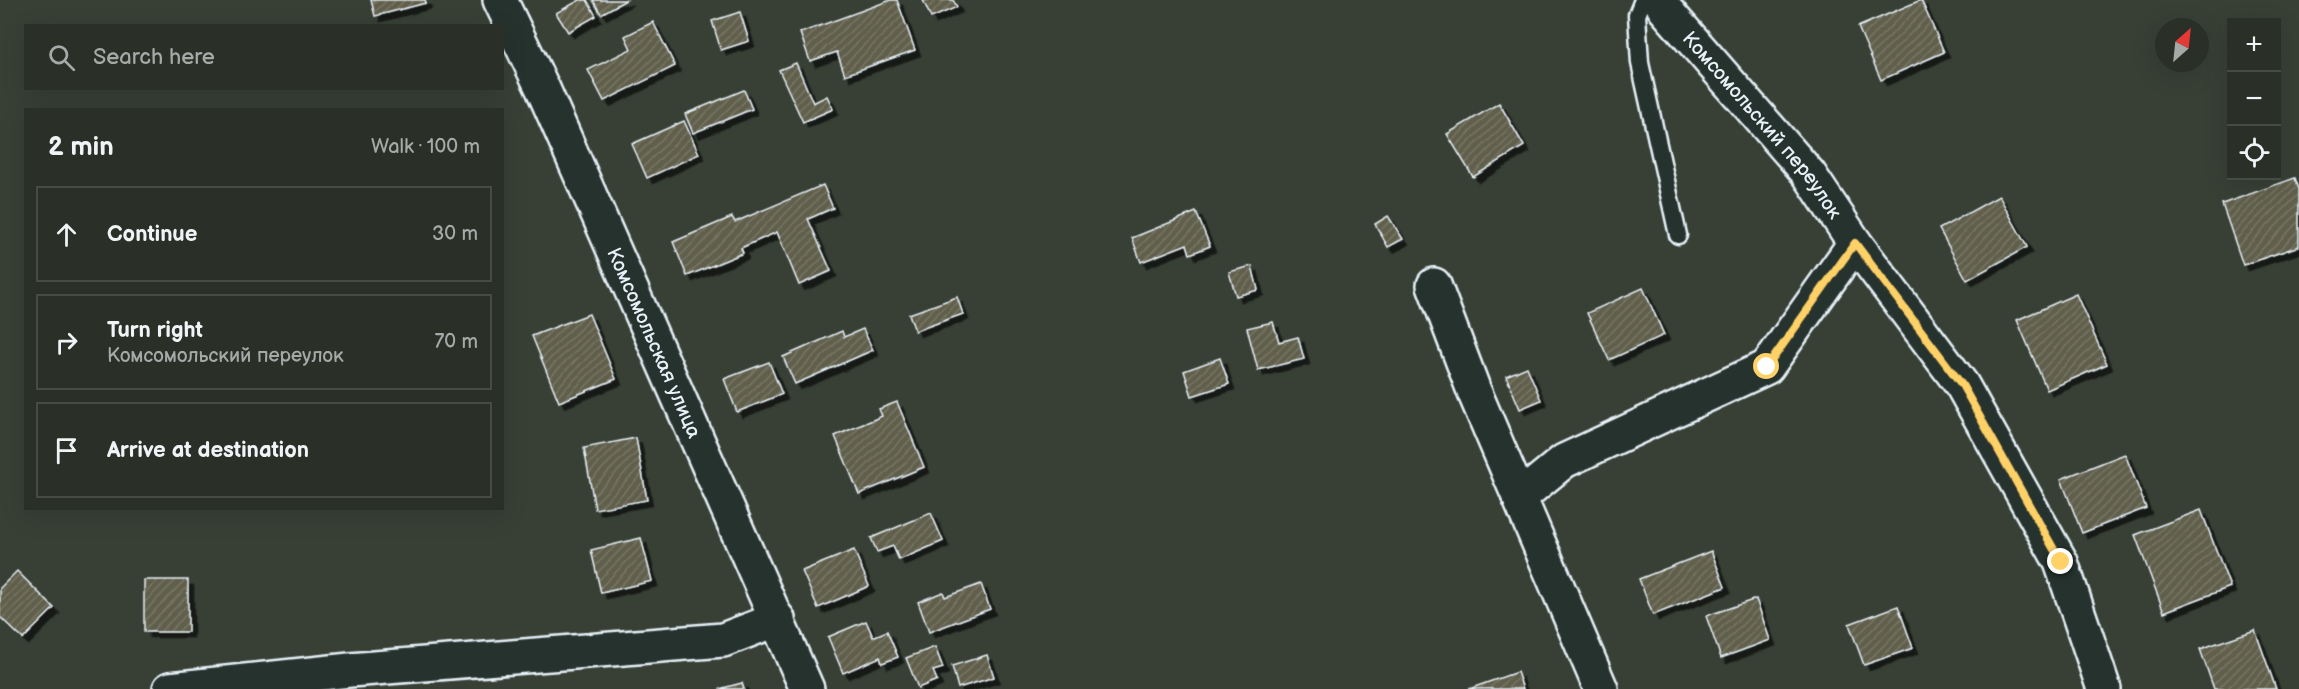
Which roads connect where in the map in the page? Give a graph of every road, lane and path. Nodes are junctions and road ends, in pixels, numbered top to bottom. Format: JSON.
{"nodes":[{"id":1,"x":500,"y":0,"type":"edge"},
{"id":2,"x":1643,"y":0,"type":"edge"},
{"id":3,"x":1660,"y":0,"type":"edge"},
{"id":4,"x":1678,"y":235,"type":"dead end"},
{"id":5,"x":1855,"y":243,"type":"junction"},
{"id":6,"x":1434,"y":285,"type":"dead end"},
{"id":7,"x":1520,"y":497,"type":"junction"},
{"id":8,"x":778,"y":619,"type":"junction"},
{"id":9,"x":170,"y":689,"type":"edge"},
{"id":10,"x":807,"y":689,"type":"edge"},
{"id":11,"x":1601,"y":689,"type":"edge"},
{"id":12,"x":2104,"y":689,"type":"edge"}],
"edges":[{"from":1,"to":8,"type":"street","name":"Комсомольская улица"},
{"from":2,"to":4,"type":"lane"},
{"from":3,"to":5,"type":"street","name":"Комсомольский переулок"},
{"from":5,"to":7,"type":"street"},
{"from":5,"to":12,"type":"street","name":"Комсомольский переулок"},
{"from":6,"to":7,"type":"street"},
{"from":7,"to":11,"type":"street"},
{"from":8,"to":9,"type":"street"},
{"from":8,"to":10,"type":"street","name":"Комсомольская улица"}]}
